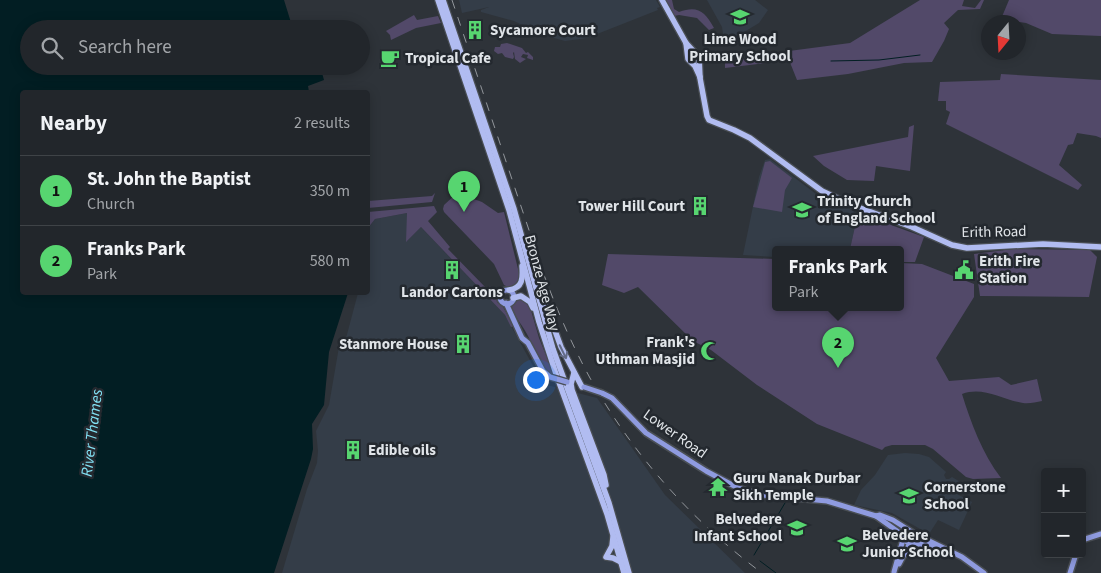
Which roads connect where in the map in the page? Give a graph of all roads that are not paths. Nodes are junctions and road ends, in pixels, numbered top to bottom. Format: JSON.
{"nodes":[{"id":1,"x":438,"y":0,"type":"edge"},
{"id":2,"x":443,"y":0,"type":"edge"},
{"id":3,"x":662,"y":0,"type":"edge"},
{"id":4,"x":446,"y":15,"type":"junction"},
{"id":5,"x":449,"y":24,"type":"junction"},
{"id":6,"x":692,"y":54,"type":"junction"},
{"id":7,"x":695,"y":62,"type":"junction"},
{"id":8,"x":1101,"y":247,"type":"edge"},
{"id":9,"x":520,"y":248,"type":"junction"},
{"id":10,"x":532,"y":274,"type":"junction"},
{"id":11,"x":509,"y":290,"type":"junction"},
{"id":12,"x":513,"y":298,"type":"junction"},
{"id":13,"x":506,"y":303,"type":"junction"},
{"id":14,"x":539,"y":322,"type":"junction"},
{"id":15,"x":574,"y":373,"type":"junction"},
{"id":16,"x":569,"y":383,"type":"junction"},
{"id":17,"x":583,"y":387,"type":"junction"},
{"id":18,"x":574,"y":395,"type":"junction"},
{"id":19,"x":609,"y":503,"type":"junction"},
{"id":20,"x":876,"y":516,"type":"junction"},
{"id":21,"x":910,"y":531,"type":"junction"},
{"id":22,"x":916,"y":534,"type":"junction"},
{"id":23,"x":1101,"y":534,"type":"edge"},
{"id":24,"x":613,"y":536,"type":"junction"},
{"id":25,"x":904,"y":538,"type":"junction"},
{"id":26,"x":1086,"y":539,"type":"edge"},
{"id":27,"x":911,"y":543,"type":"junction"},
{"id":28,"x":944,"y":549,"type":"junction"},
{"id":29,"x":1075,"y":558,"type":"edge"},
{"id":30,"x":621,"y":562,"type":"junction"},
{"id":31,"x":894,"y":572,"type":"edge"},
{"id":32,"x":624,"y":573,"type":"edge"},
{"id":33,"x":629,"y":573,"type":"edge"},
{"id":34,"x":984,"y":573,"type":"edge"},
{"id":35,"x":1070,"y":573,"type":"edge"}],
"edges":[{"from":1,"to":4,"type":"main road","name":"Bronze Age Way"},
{"from":2,"to":4,"type":"main road","name":"Bronze Age Way"},
{"from":3,"to":6,"type":"main road"},
{"from":4,"to":5,"type":"main road","name":"Bronze Age Way"},
{"from":5,"to":9,"type":"main road","name":"Bronze Age Way"},
{"from":5,"to":10,"type":"main road","name":"Bronze Age Way"},
{"from":6,"to":7,"type":"main road"},
{"from":6,"to":7,"type":"main road"},
{"from":7,"to":8,"type":"main road","name":"Erith Road"},
{"from":9,"to":11,"type":"main road"},
{"from":9,"to":14,"type":"main road","name":"Bronze Age Way"},
{"from":10,"to":15,"type":"main road","one_way":true},
{"from":10,"to":19,"type":"main road","name":"Bronze Age Way"},
{"from":11,"to":12,"type":"main road","name":"Bronze Age Way"},
{"from":11,"to":13,"type":"main road"},
{"from":12,"to":13,"type":"main road"},
{"from":12,"to":14,"type":"main road"},
{"from":13,"to":16,"type":"main road","name":"Lower Road","bridge":true},
{"from":14,"to":24,"type":"main road","name":"Bronze Age Way"},
{"from":15,"to":16,"type":"main road"},
{"from":15,"to":17,"type":"main road"},
{"from":16,"to":17,"type":"main road","name":"Lower Road"},
{"from":16,"to":18,"type":"main road"},
{"from":17,"to":18,"type":"main road"},
{"from":17,"to":20,"type":"main road","name":"Lower Road","bridge":true},
{"from":18,"to":19,"type":"main road"},
{"from":19,"to":33,"type":"main road","name":"Bronze Age Way"},
{"from":20,"to":21,"type":"main road","name":"Lower Road"},
{"from":20,"to":25,"type":"main road","name":"Lower Road"},
{"from":21,"to":22,"type":"main road","name":"Lower Road"},
{"from":21,"to":25,"type":"main road"},
{"from":22,"to":27,"type":"main road"},
{"from":22,"to":28,"type":"main road","name":"Lower Road"},
{"from":23,"to":26,"type":"main road"},
{"from":24,"to":30,"type":"main road","name":"Bronze Age Way"},
{"from":24,"to":30,"type":"main road"},
{"from":25,"to":27,"type":"main road","name":"Lower Road"},
{"from":25,"to":31,"type":"main road"},
{"from":27,"to":28,"type":"main road","name":"Lower Road"},
{"from":27,"to":31,"type":"main road"},
{"from":28,"to":34,"type":"main road","name":"Lower Road"},
{"from":29,"to":35,"type":"main road"},
{"from":30,"to":32,"type":"main road","name":"Bronze Age Way"}]}
